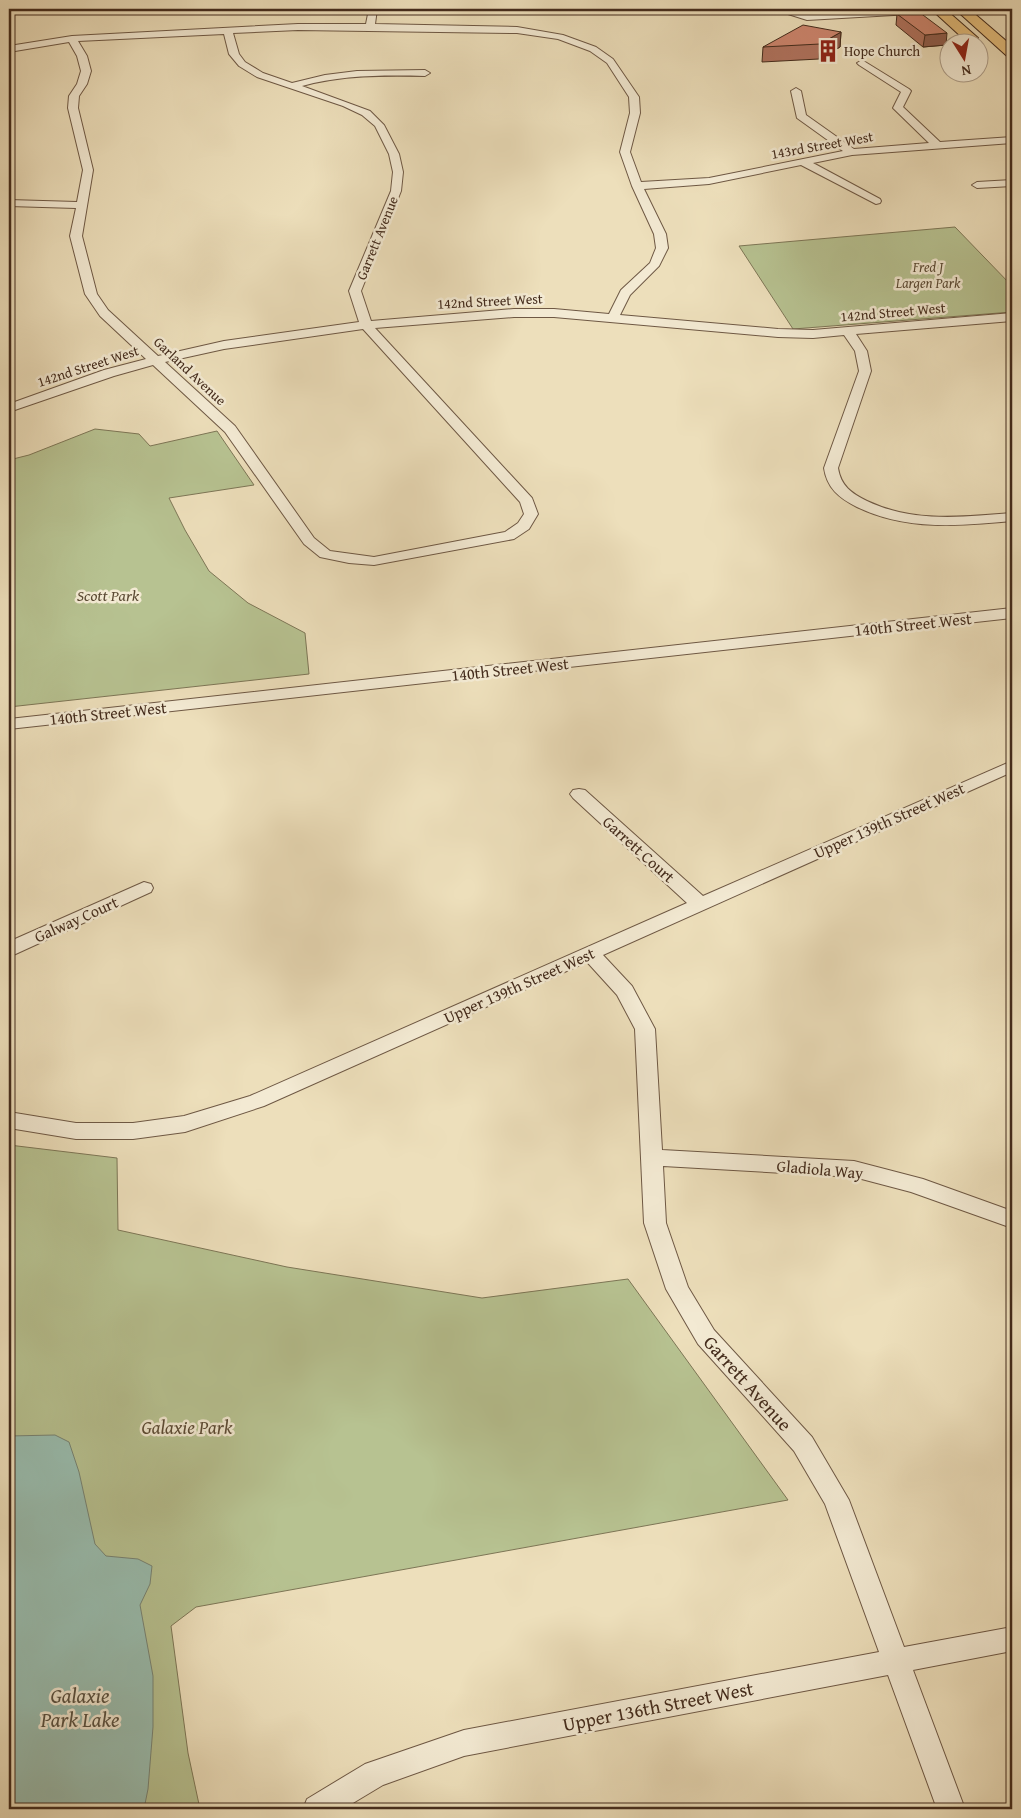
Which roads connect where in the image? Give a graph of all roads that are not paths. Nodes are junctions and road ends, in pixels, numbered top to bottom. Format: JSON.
{"nodes":[{"id":1,"x":373,"y":9,"type":"edge"},
{"id":2,"x":787,"y":9,"type":"edge"},
{"id":3,"x":937,"y":9,"type":"edge"},
{"id":4,"x":946,"y":9,"type":"edge"},
{"id":5,"x":961,"y":9,"type":"edge"},
{"id":6,"x":370,"y":27,"type":"junction"},
{"id":7,"x":228,"y":31,"type":"junction"},
{"id":8,"x":964,"y":32,"type":"edge"},
{"id":9,"x":72,"y":39,"type":"junction"},
{"id":10,"x":9,"y":49,"type":"edge"},
{"id":11,"x":1012,"y":53,"type":"edge"},
{"id":12,"x":862,"y":63,"type":"dead end"},
{"id":13,"x":425,"y":72,"type":"dead end"},
{"id":14,"x":291,"y":86,"type":"junction"},
{"id":15,"x":796,"y":91,"type":"dead end"},
{"id":16,"x":1012,"y":140,"type":"edge"},
{"id":17,"x":937,"y":145,"type":"junction"},
{"id":18,"x":852,"y":152,"type":"junction"},
{"id":19,"x":803,"y":162,"type":"junction"},
{"id":20,"x":1012,"y":183,"type":"edge"},
{"id":21,"x":637,"y":186,"type":"junction"},
{"id":22,"x":976,"y":186,"type":"dead end"},
{"id":23,"x":876,"y":201,"type":"dead end"},
{"id":24,"x":9,"y":203,"type":"edge"},
{"id":25,"x":81,"y":205,"type":"junction"},
{"id":26,"x":1012,"y":317,"type":"edge"},
{"id":27,"x":612,"y":318,"type":"junction"},
{"id":28,"x":366,"y":325,"type":"junction"},
{"id":29,"x":848,"y":331,"type":"junction"},
{"id":30,"x":156,"y":360,"type":"junction"},
{"id":31,"x":9,"y":408,"type":"edge"},
{"id":32,"x":1012,"y":516,"type":"edge"},
{"id":33,"x":949,"y":522,"type":"joint"},
{"id":34,"x":488,"y":541,"type":"joint"},
{"id":35,"x":1012,"y":613,"type":"edge"},
{"id":36,"x":9,"y":724,"type":"edge"},
{"id":37,"x":1012,"y":766,"type":"edge"},
{"id":38,"x":579,"y":794,"type":"dead end"},
{"id":39,"x":144,"y":888,"type":"dead end"},
{"id":40,"x":700,"y":904,"type":"junction"},
{"id":41,"x":9,"y":951,"type":"edge"},
{"id":42,"x":590,"y":953,"type":"junction"},
{"id":43,"x":9,"y":1120,"type":"edge"},
{"id":44,"x":650,"y":1157,"type":"junction"},
{"id":45,"x":1012,"y":1220,"type":"edge"},
{"id":46,"x":1012,"y":1639,"type":"edge"},
{"id":47,"x":895,"y":1662,"type":"junction"},
{"id":48,"x":317,"y":1809,"type":"edge"},
{"id":49,"x":951,"y":1809,"type":"edge"}],
"edges":[{"from":1,"to":6,"type":"street"},
{"from":2,"to":3,"type":"street"},
{"from":3,"to":4,"type":"street"},
{"from":3,"to":8,"type":"highway"},
{"from":5,"to":11,"type":"highway"},
{"from":6,"to":7,"type":"street"},
{"from":6,"to":21,"type":"street"},
{"from":7,"to":9,"type":"street"},
{"from":7,"to":14,"type":"street","name":"Garrett Avenue"},
{"from":9,"to":10,"type":"street"},
{"from":9,"to":25,"type":"street","name":"Garland Avenue"},
{"from":12,"to":17,"type":"street"},
{"from":13,"to":14,"type":"street"},
{"from":14,"to":28,"type":"street","name":"Garrett Avenue"},
{"from":15,"to":18,"type":"street"},
{"from":16,"to":17,"type":"street","name":"143rd Street West"},
{"from":17,"to":18,"type":"street","name":"143rd Street West"},
{"from":18,"to":19,"type":"street","name":"143rd Street West"},
{"from":19,"to":21,"type":"street","name":"143rd Street West"},
{"from":19,"to":23,"type":"street"},
{"from":20,"to":22,"type":"street"},
{"from":21,"to":27,"type":"street"},
{"from":24,"to":25,"type":"street"},
{"from":25,"to":30,"type":"street","name":"Garland Avenue"},
{"from":26,"to":29,"type":"street","name":"142nd Street West"},
{"from":27,"to":28,"type":"street","name":"142nd Street West"},
{"from":27,"to":29,"type":"street","name":"142nd Street West"},
{"from":28,"to":30,"type":"street","name":"142nd Street West"},
{"from":28,"to":34,"type":"street","name":"Garrett Avenue"},
{"from":29,"to":33,"type":"street"},
{"from":30,"to":31,"type":"street","name":"142nd Street West"},
{"from":30,"to":34,"type":"street","name":"Garland Avenue"},
{"from":32,"to":33,"type":"street"},
{"from":35,"to":36,"type":"street","name":"140th Street West"},
{"from":37,"to":40,"type":"street","name":"Upper 139th Street West"},
{"from":38,"to":40,"type":"street","name":"Garrett Court"},
{"from":39,"to":41,"type":"street","name":"Galway Court"},
{"from":40,"to":42,"type":"street","name":"Upper 139th Street West"},
{"from":42,"to":43,"type":"street","name":"Upper 139th Street West"},
{"from":42,"to":44,"type":"street","name":"Garrett Avenue"},
{"from":44,"to":45,"type":"street","name":"Gladiola Way"},
{"from":44,"to":47,"type":"street","name":"Garrett Avenue"},
{"from":46,"to":47,"type":"street","name":"Upper 136th Street West"},
{"from":47,"to":48,"type":"street","name":"Upper 136th Street West"},
{"from":47,"to":49,"type":"street","name":"Garrett Avenue"}]}
